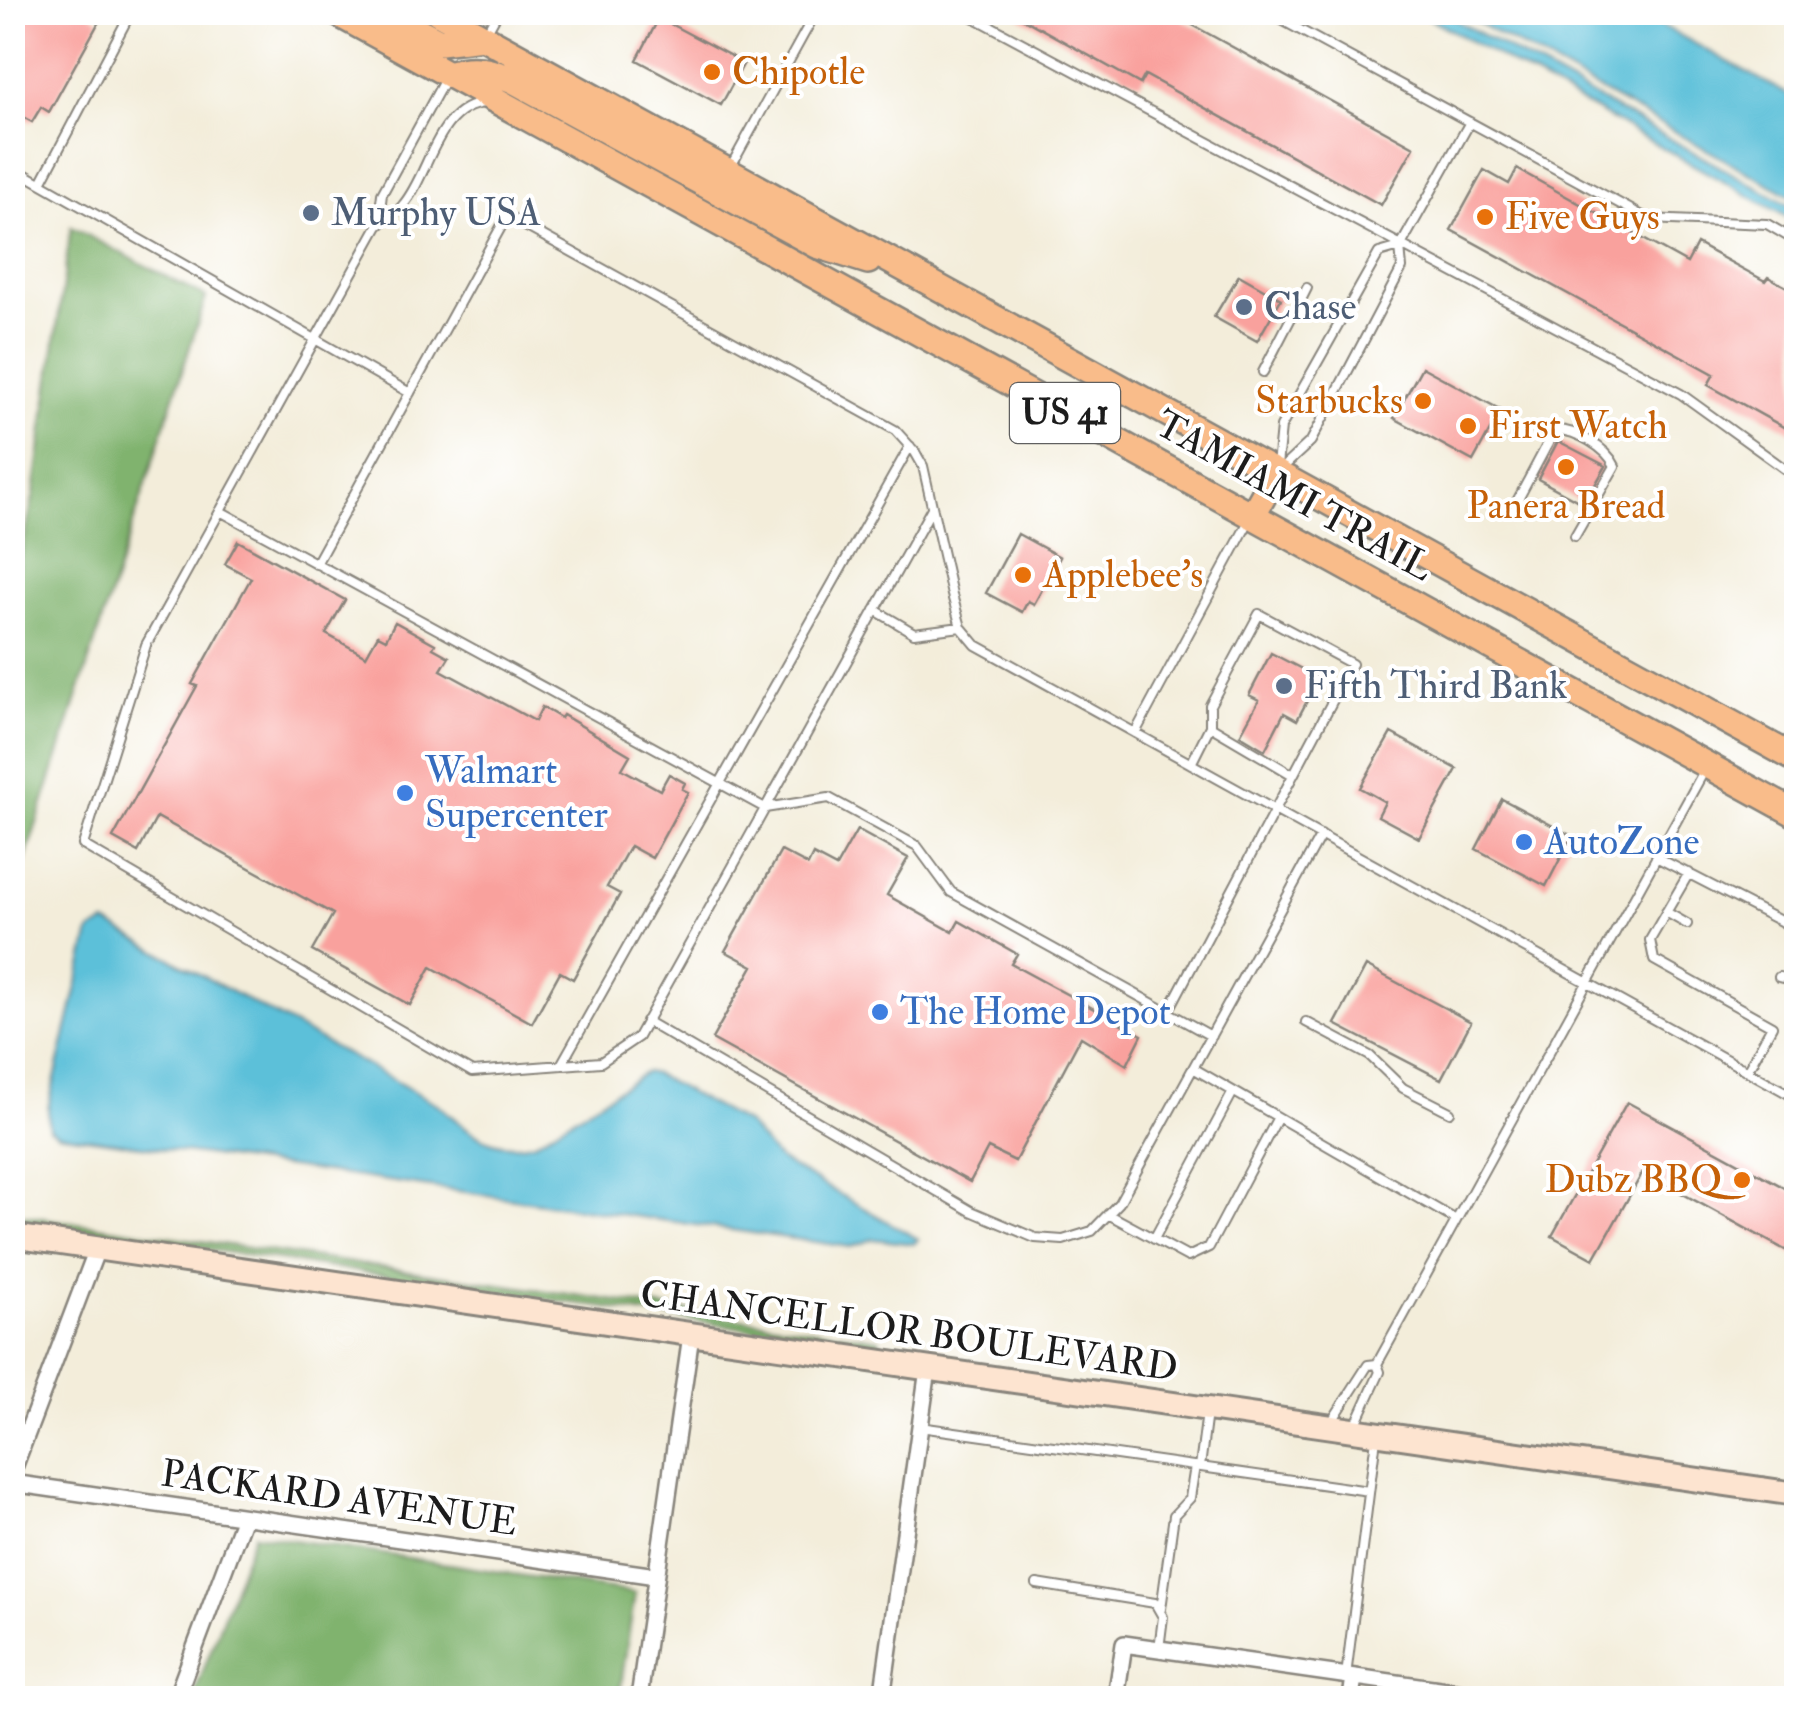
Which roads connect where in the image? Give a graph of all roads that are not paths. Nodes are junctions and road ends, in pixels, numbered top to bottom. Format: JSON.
{"nodes":[{"id":1,"x":132,"y":12,"type":"edge"},
{"id":2,"x":335,"y":12,"type":"edge"},
{"id":3,"x":383,"y":12,"type":"edge"},
{"id":4,"x":438,"y":12,"type":"edge"},
{"id":5,"x":498,"y":12,"type":"edge"},
{"id":6,"x":816,"y":12,"type":"edge"},
{"id":7,"x":964,"y":12,"type":"edge"},
{"id":8,"x":1267,"y":12,"type":"edge"},
{"id":9,"x":484,"y":38,"type":"junction"},
{"id":10,"x":448,"y":74,"type":"junction"},
{"id":11,"x":499,"y":103,"type":"junction"},
{"id":12,"x":1470,"y":122,"type":"junction"},
{"id":13,"x":12,"y":167,"type":"edge"},
{"id":14,"x":728,"y":172,"type":"junction"},
{"id":15,"x":41,"y":184,"type":"junction"},
{"id":16,"x":378,"y":226,"type":"junction"},
{"id":17,"x":1796,"y":241,"type":"edge"},
{"id":18,"x":1400,"y":247,"type":"junction"},
{"id":19,"x":920,"y":277,"type":"junction"},
{"id":20,"x":1307,"y":288,"type":"dead end"},
{"id":21,"x":1298,"y":306,"type":"dead end"},
{"id":22,"x":1291,"y":318,"type":"dead end"},
{"id":23,"x":315,"y":340,"type":"junction"},
{"id":24,"x":1263,"y":372,"type":"dead end"},
{"id":25,"x":410,"y":393,"type":"junction"},
{"id":26,"x":910,"y":446,"type":"junction"},
{"id":27,"x":1276,"y":473,"type":"junction"},
{"id":28,"x":1796,"y":477,"type":"edge"},
{"id":29,"x":1516,"y":502,"type":"dead end"},
{"id":30,"x":932,"y":508,"type":"junction"},
{"id":31,"x":220,"y":511,"type":"junction"},
{"id":32,"x":1252,"y":516,"type":"junction"},
{"id":33,"x":1576,"y":536,"type":"dead end"},
{"id":34,"x":316,"y":564,"type":"junction"},
{"id":35,"x":875,"y":610,"type":"junction"},
{"id":36,"x":962,"y":627,"type":"junction"},
{"id":37,"x":1631,"y":724,"type":"junction"},
{"id":38,"x":1210,"y":726,"type":"junction"},
{"id":39,"x":1135,"y":733,"type":"junction"},
{"id":40,"x":1796,"y":759,"type":"edge"},
{"id":41,"x":1191,"y":764,"type":"junction"},
{"id":42,"x":1708,"y":766,"type":"junction"},
{"id":43,"x":1293,"y":774,"type":"junction"},
{"id":44,"x":720,"y":784,"type":"junction"},
{"id":45,"x":1796,"y":800,"type":"edge"},
{"id":46,"x":765,"y":808,"type":"junction"},
{"id":47,"x":1275,"y":810,"type":"junction"},
{"id":48,"x":1796,"y":814,"type":"edge"},
{"id":49,"x":1321,"y":835,"type":"junction"},
{"id":50,"x":1656,"y":857,"type":"junction"},
{"id":51,"x":1689,"y":873,"type":"junction"},
{"id":52,"x":1666,"y":912,"type":"junction"},
{"id":53,"x":1687,"y":924,"type":"dead end"},
{"id":54,"x":1796,"y":928,"type":"edge"},
{"id":55,"x":1780,"y":977,"type":"dead end"},
{"id":56,"x":1796,"y":980,"type":"edge"},
{"id":57,"x":1587,"y":982,"type":"junction"},
{"id":58,"x":1168,"y":1012,"type":"junction"},
{"id":59,"x":646,"y":1021,"type":"junction"},
{"id":60,"x":1306,"y":1022,"type":"dead end"},
{"id":61,"x":1210,"y":1036,"type":"junction"},
{"id":62,"x":561,"y":1065,"type":"junction"},
{"id":63,"x":1193,"y":1068,"type":"junction"},
{"id":64,"x":1748,"y":1071,"type":"junction"},
{"id":65,"x":1233,"y":1092,"type":"junction"},
{"id":66,"x":1795,"y":1093,"type":"edge"},
{"id":67,"x":1450,"y":1112,"type":"dead end"},
{"id":68,"x":1278,"y":1118,"type":"junction"},
{"id":69,"x":1108,"y":1214,"type":"junction"},
{"id":70,"x":1456,"y":1220,"type":"junction"},
{"id":71,"x":12,"y":1236,"type":"edge"},
{"id":72,"x":1154,"y":1239,"type":"junction"},
{"id":73,"x":96,"y":1249,"type":"junction"},
{"id":74,"x":691,"y":1335,"type":"junction"},
{"id":75,"x":1377,"y":1364,"type":"junction"},
{"id":76,"x":928,"y":1369,"type":"junction"},
{"id":77,"x":1208,"y":1409,"type":"junction"},
{"id":78,"x":920,"y":1426,"type":"junction"},
{"id":79,"x":1328,"y":1427,"type":"junction"},
{"id":80,"x":1364,"y":1432,"type":"junction"},
{"id":81,"x":1197,"y":1467,"type":"junction"},
{"id":82,"x":12,"y":1473,"type":"edge"},
{"id":83,"x":12,"y":1483,"type":"edge"},
{"id":84,"x":1369,"y":1492,"type":"junction"},
{"id":85,"x":1796,"y":1494,"type":"edge"},
{"id":86,"x":244,"y":1517,"type":"junction"},
{"id":87,"x":656,"y":1576,"type":"junction"},
{"id":88,"x":1037,"y":1584,"type":"dead end"},
{"id":89,"x":1161,"y":1610,"type":"junction"},
{"id":90,"x":1159,"y":1649,"type":"junction"},
{"id":91,"x":1350,"y":1676,"type":"junction"},
{"id":92,"x":176,"y":1698,"type":"edge"},
{"id":93,"x":639,"y":1698,"type":"edge"},
{"id":94,"x":882,"y":1698,"type":"edge"},
{"id":95,"x":1116,"y":1698,"type":"edge"},
{"id":96,"x":1351,"y":1698,"type":"edge"},
{"id":97,"x":1504,"y":1698,"type":"edge"}],
"edges":[{"from":1,"to":15,"type":"lane"},
{"from":2,"to":10,"type":"main road","name":"TAMIAMI TRAIL","number":"US 41"},
{"from":3,"to":9,"type":"main road"},
{"from":4,"to":9,"type":"main road","name":"TAMIAMI TRAIL","number":"US 41"},
{"from":5,"to":9,"type":"lane"},
{"from":6,"to":14,"type":"lane"},
{"from":7,"to":18,"type":"lane"},
{"from":8,"to":12,"type":"lane"},
{"from":9,"to":14,"type":"main road","name":"TAMIAMI TRAIL","number":"US 41"},
{"from":10,"to":11,"type":"main road","name":"TAMIAMI TRAIL","number":"US 41"},
{"from":10,"to":16,"type":"lane"},
{"from":10,"to":19,"type":"main road"},
{"from":11,"to":16,"type":"lane"},
{"from":11,"to":32,"type":"main road","name":"TAMIAMI TRAIL","number":"US 41"},
{"from":12,"to":17,"type":"lane"},
{"from":12,"to":18,"type":"lane"},
{"from":13,"to":15,"type":"lane"},
{"from":14,"to":19,"type":"main road","name":"TAMIAMI TRAIL","number":"US 41"},
{"from":15,"to":23,"type":"lane"},
{"from":16,"to":23,"type":"lane"},
{"from":18,"to":27,"type":"lane"},
{"from":18,"to":27,"type":"lane"},
{"from":18,"to":28,"type":"lane"},
{"from":19,"to":27,"type":"main road","name":"TAMIAMI TRAIL","number":"US 41"},
{"from":20,"to":21,"type":"lane"},
{"from":22,"to":24,"type":"lane"},
{"from":23,"to":25,"type":"lane"},
{"from":23,"to":31,"type":"lane"},
{"from":25,"to":26,"type":"lane"},
{"from":25,"to":34,"type":"lane"},
{"from":26,"to":30,"type":"lane"},
{"from":26,"to":44,"type":"lane"},
{"from":27,"to":32,"type":"main road"},
{"from":27,"to":40,"type":"main road","name":"TAMIAMI TRAIL","number":"US 41"},
{"from":29,"to":33,"type":"lane"},
{"from":30,"to":35,"type":"lane"},
{"from":30,"to":36,"type":"lane"},
{"from":31,"to":34,"type":"lane"},
{"from":31,"to":62,"type":"lane"},
{"from":32,"to":37,"type":"main road","name":"TAMIAMI TRAIL","number":"US 41"},
{"from":32,"to":39,"type":"lane"},
{"from":34,"to":44,"type":"lane"},
{"from":35,"to":36,"type":"lane"},
{"from":35,"to":46,"type":"lane"},
{"from":36,"to":39,"type":"lane"},
{"from":37,"to":42,"type":"main road","name":"TAMIAMI TRAIL","number":"US 41"},
{"from":37,"to":45,"type":"main road"},
{"from":38,"to":41,"type":"lane"},
{"from":38,"to":43,"type":"lane"},
{"from":38,"to":43,"type":"lane"},
{"from":39,"to":41,"type":"lane"},
{"from":41,"to":47,"type":"lane"},
{"from":42,"to":48,"type":"main road","name":"TAMIAMI TRAIL","number":"US 41"},
{"from":42,"to":50,"type":"lane"},
{"from":43,"to":47,"type":"lane"},
{"from":44,"to":46,"type":"lane"},
{"from":44,"to":62,"type":"lane"},
{"from":46,"to":58,"type":"lane"},
{"from":46,"to":59,"type":"lane"},
{"from":47,"to":49,"type":"lane"},
{"from":47,"to":58,"type":"lane"},
{"from":49,"to":57,"type":"lane"},
{"from":49,"to":61,"type":"lane"},
{"from":50,"to":51,"type":"lane"},
{"from":50,"to":57,"type":"lane"},
{"from":51,"to":52,"type":"lane"},
{"from":51,"to":54,"type":"lane"},
{"from":52,"to":53,"type":"lane"},
{"from":52,"to":64,"type":"lane"},
{"from":55,"to":56,"type":"lane"},
{"from":57,"to":64,"type":"lane"},
{"from":57,"to":70,"type":"lane"},
{"from":58,"to":61,"type":"lane"},
{"from":59,"to":62,"type":"lane"},
{"from":59,"to":69,"type":"lane"},
{"from":60,"to":67,"type":"lane"},
{"from":61,"to":63,"type":"lane"},
{"from":63,"to":65,"type":"lane"},
{"from":63,"to":69,"type":"lane"},
{"from":64,"to":66,"type":"lane"},
{"from":65,"to":68,"type":"lane"},
{"from":65,"to":72,"type":"lane"},
{"from":68,"to":70,"type":"lane"},
{"from":68,"to":72,"type":"lane"},
{"from":69,"to":72,"type":"lane"},
{"from":70,"to":75,"type":"lane"},
{"from":71,"to":73,"type":"street","name":"CHANCELLOR BOULEVARD"},
{"from":73,"to":74,"type":"street","name":"CHANCELLOR BOULEVARD"},
{"from":73,"to":82,"type":"street"},
{"from":74,"to":76,"type":"street","name":"CHANCELLOR BOULEVARD"},
{"from":74,"to":87,"type":"street"},
{"from":75,"to":79,"type":"lane"},
{"from":75,"to":80,"type":"lane"},
{"from":76,"to":77,"type":"street","name":"CHANCELLOR BOULEVARD"},
{"from":76,"to":78,"type":"street"},
{"from":77,"to":79,"type":"street","name":"CHANCELLOR BOULEVARD"},
{"from":77,"to":81,"type":"lane"},
{"from":78,"to":81,"type":"lane"},
{"from":78,"to":94,"type":"street"},
{"from":79,"to":80,"type":"street","name":"CHANCELLOR BOULEVARD"},
{"from":80,"to":84,"type":"lane"},
{"from":80,"to":85,"type":"street","name":"CHANCELLOR BOULEVARD"},
{"from":81,"to":84,"type":"lane"},
{"from":81,"to":89,"type":"lane"},
{"from":83,"to":86,"type":"street","name":"PACKARD AVENUE"},
{"from":84,"to":91,"type":"lane"},
{"from":86,"to":87,"type":"street","name":"PACKARD AVENUE"},
{"from":86,"to":92,"type":"street"},
{"from":87,"to":93,"type":"street"},
{"from":88,"to":89,"type":"lane"},
{"from":89,"to":90,"type":"lane"},
{"from":90,"to":91,"type":"street"},
{"from":90,"to":95,"type":"street"},
{"from":91,"to":96,"type":"street"},
{"from":91,"to":97,"type":"street"}]}
